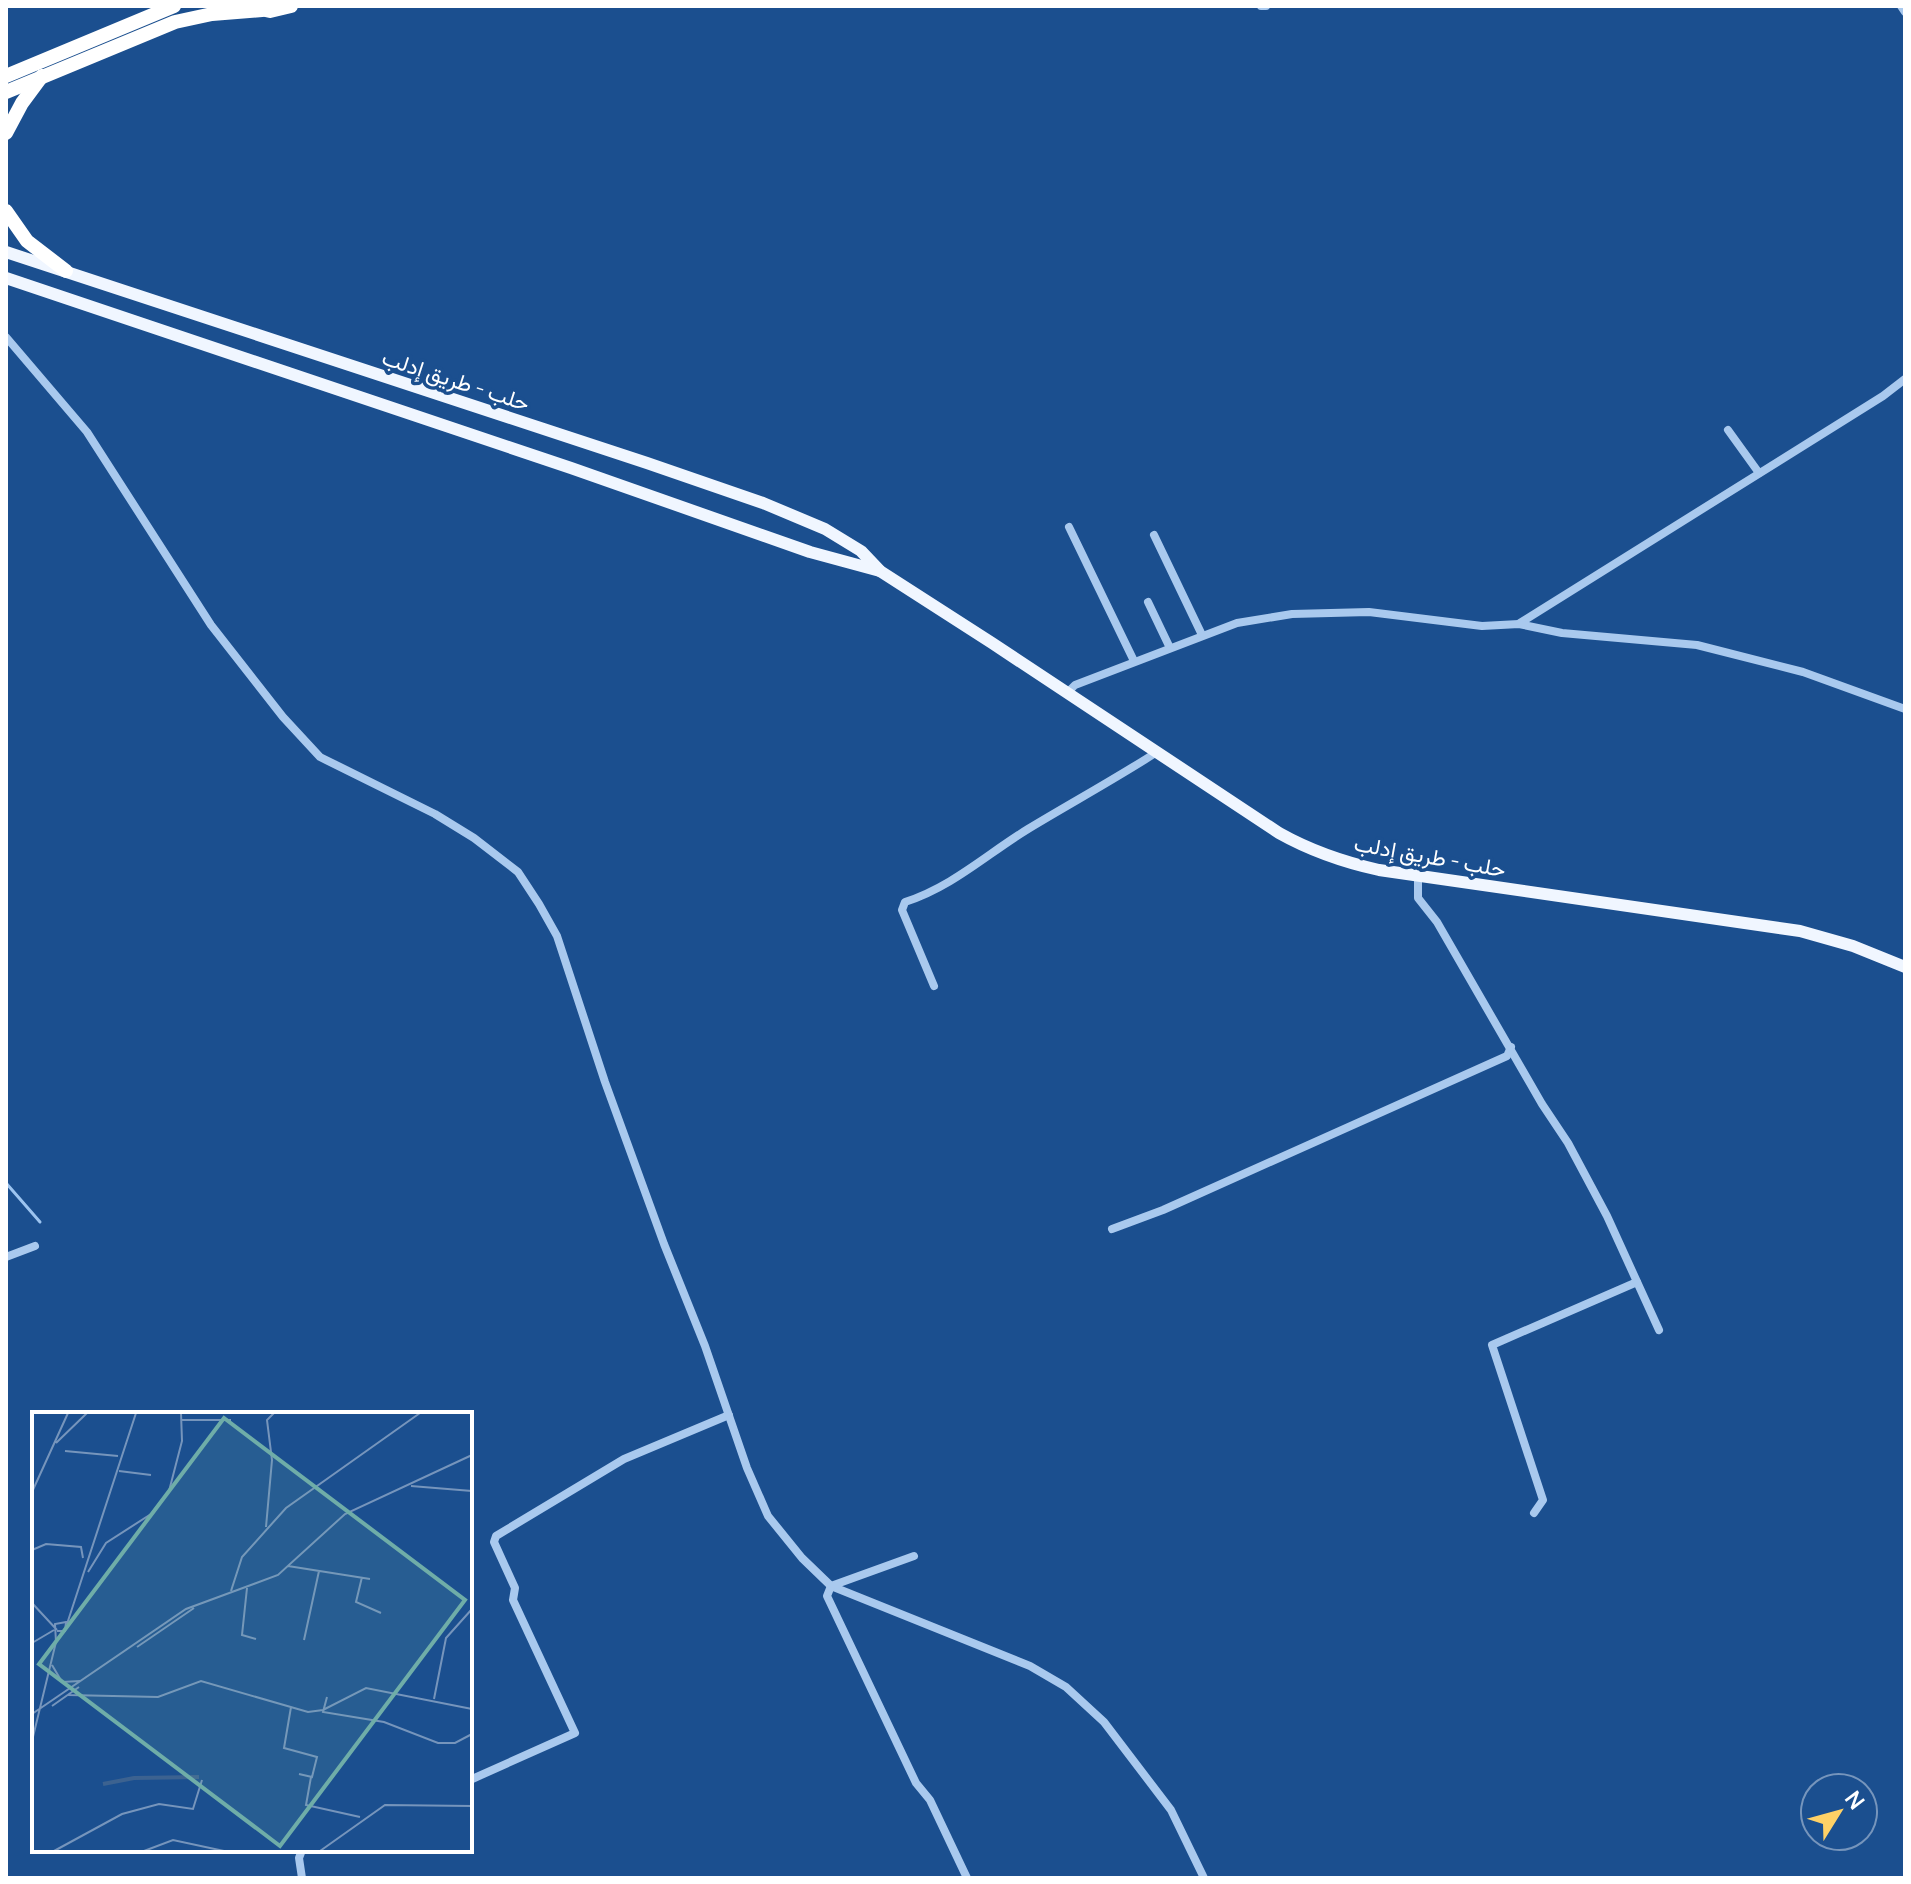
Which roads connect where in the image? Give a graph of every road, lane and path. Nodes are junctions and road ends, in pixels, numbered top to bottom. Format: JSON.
{"nodes":[{"id":1,"x":174,"y":6,"type":"edge"},
{"id":2,"x":291,"y":6,"type":"edge"},
{"id":3,"x":1901,"y":6,"type":"edge"},
{"id":4,"x":257,"y":8,"type":"edge"},
{"id":5,"x":1905,"y":12,"type":"edge"},
{"id":6,"x":43,"y":75,"type":"junction"},
{"id":7,"x":6,"y":76,"type":"edge"},
{"id":8,"x":6,"y":92,"type":"edge"},
{"id":9,"x":6,"y":133,"type":"edge"},
{"id":10,"x":6,"y":211,"type":"edge"},
{"id":11,"x":6,"y":252,"type":"edge"},
{"id":12,"x":66,"y":271,"type":"junction"},
{"id":13,"x":6,"y":278,"type":"edge"},
{"id":14,"x":60,"y":296,"type":"junction"},
{"id":15,"x":6,"y":337,"type":"edge"},
{"id":16,"x":1905,"y":379,"type":"edge"},
{"id":17,"x":1728,"y":430,"type":"dead end"},
{"id":18,"x":1759,"y":473,"type":"junction"},
{"id":19,"x":1069,"y":527,"type":"dead end"},
{"id":20,"x":1154,"y":535,"type":"dead end"},
{"id":21,"x":880,"y":571,"type":"junction"},
{"id":22,"x":1148,"y":602,"type":"dead end"},
{"id":23,"x":1519,"y":624,"type":"junction"},
{"id":24,"x":1202,"y":635,"type":"junction"},
{"id":25,"x":1170,"y":648,"type":"junction"},
{"id":26,"x":1134,"y":661,"type":"junction"},
{"id":27,"x":1067,"y":693,"type":"junction"},
{"id":28,"x":1905,"y":709,"type":"edge"},
{"id":29,"x":1157,"y":752,"type":"junction"},
{"id":30,"x":1418,"y":876,"type":"junction"},
{"id":31,"x":1905,"y":967,"type":"edge"},
{"id":32,"x":934,"y":986,"type":"dead end"},
{"id":33,"x":1511,"y":1047,"type":"junction"},
{"id":34,"x":1112,"y":1229,"type":"dead end"},
{"id":35,"x":35,"y":1246,"type":"dead end"},
{"id":36,"x":6,"y":1257,"type":"edge"},
{"id":37,"x":1637,"y":1282,"type":"junction"},
{"id":38,"x":1659,"y":1330,"type":"dead end"},
{"id":39,"x":729,"y":1415,"type":"junction"},
{"id":40,"x":1534,"y":1513,"type":"dead end"},
{"id":41,"x":914,"y":1556,"type":"dead end"},
{"id":42,"x":831,"y":1586,"type":"junction"},
{"id":43,"x":472,"y":1779,"type":"edge"},
{"id":44,"x":301,"y":1852,"type":"edge"},
{"id":45,"x":302,"y":1878,"type":"edge"},
{"id":46,"x":967,"y":1878,"type":"edge"},
{"id":47,"x":1204,"y":1878,"type":"edge"}],
"edges":[{"from":1,"to":7,"type":"highway"},
{"from":2,"to":4,"type":"highway"},
{"from":3,"to":5,"type":"street"},
{"from":4,"to":6,"type":"highway"},
{"from":6,"to":8,"type":"highway"},
{"from":6,"to":9,"type":"highway"},
{"from":10,"to":12,"type":"highway"},
{"from":11,"to":12,"type":"main road","name":"حلب - طريق إدلب"},
{"from":12,"to":14,"type":"main road"},
{"from":12,"to":21,"type":"main road","name":"حلب - طريق إدلب"},
{"from":13,"to":14,"type":"main road","name":"حلب - طريق إدلب"},
{"from":14,"to":21,"type":"main road","name":"حلب - طريق إدلب"},
{"from":15,"to":39,"type":"street"},
{"from":16,"to":18,"type":"street"},
{"from":17,"to":18,"type":"street"},
{"from":18,"to":23,"type":"street"},
{"from":19,"to":26,"type":"street"},
{"from":20,"to":24,"type":"street"},
{"from":21,"to":27,"type":"main road","name":"حلب - طريق إدلب"},
{"from":22,"to":25,"type":"street"},
{"from":23,"to":24,"type":"street"},
{"from":23,"to":28,"type":"street"},
{"from":24,"to":25,"type":"street"},
{"from":25,"to":26,"type":"street"},
{"from":26,"to":27,"type":"street"},
{"from":27,"to":29,"type":"main road","name":"حلب - طريق إدلب"},
{"from":29,"to":30,"type":"main road","name":"حلب - طريق إدلب"},
{"from":29,"to":32,"type":"street"},
{"from":30,"to":31,"type":"main road","name":"حلب - طريق إدلب"},
{"from":30,"to":33,"type":"street"},
{"from":33,"to":34,"type":"street"},
{"from":33,"to":37,"type":"street"},
{"from":35,"to":36,"type":"street"},
{"from":37,"to":38,"type":"street"},
{"from":37,"to":40,"type":"street"},
{"from":39,"to":42,"type":"street"},
{"from":39,"to":43,"type":"street"},
{"from":41,"to":42,"type":"street"},
{"from":42,"to":46,"type":"street"},
{"from":42,"to":47,"type":"street"},
{"from":44,"to":45,"type":"street"}]}
